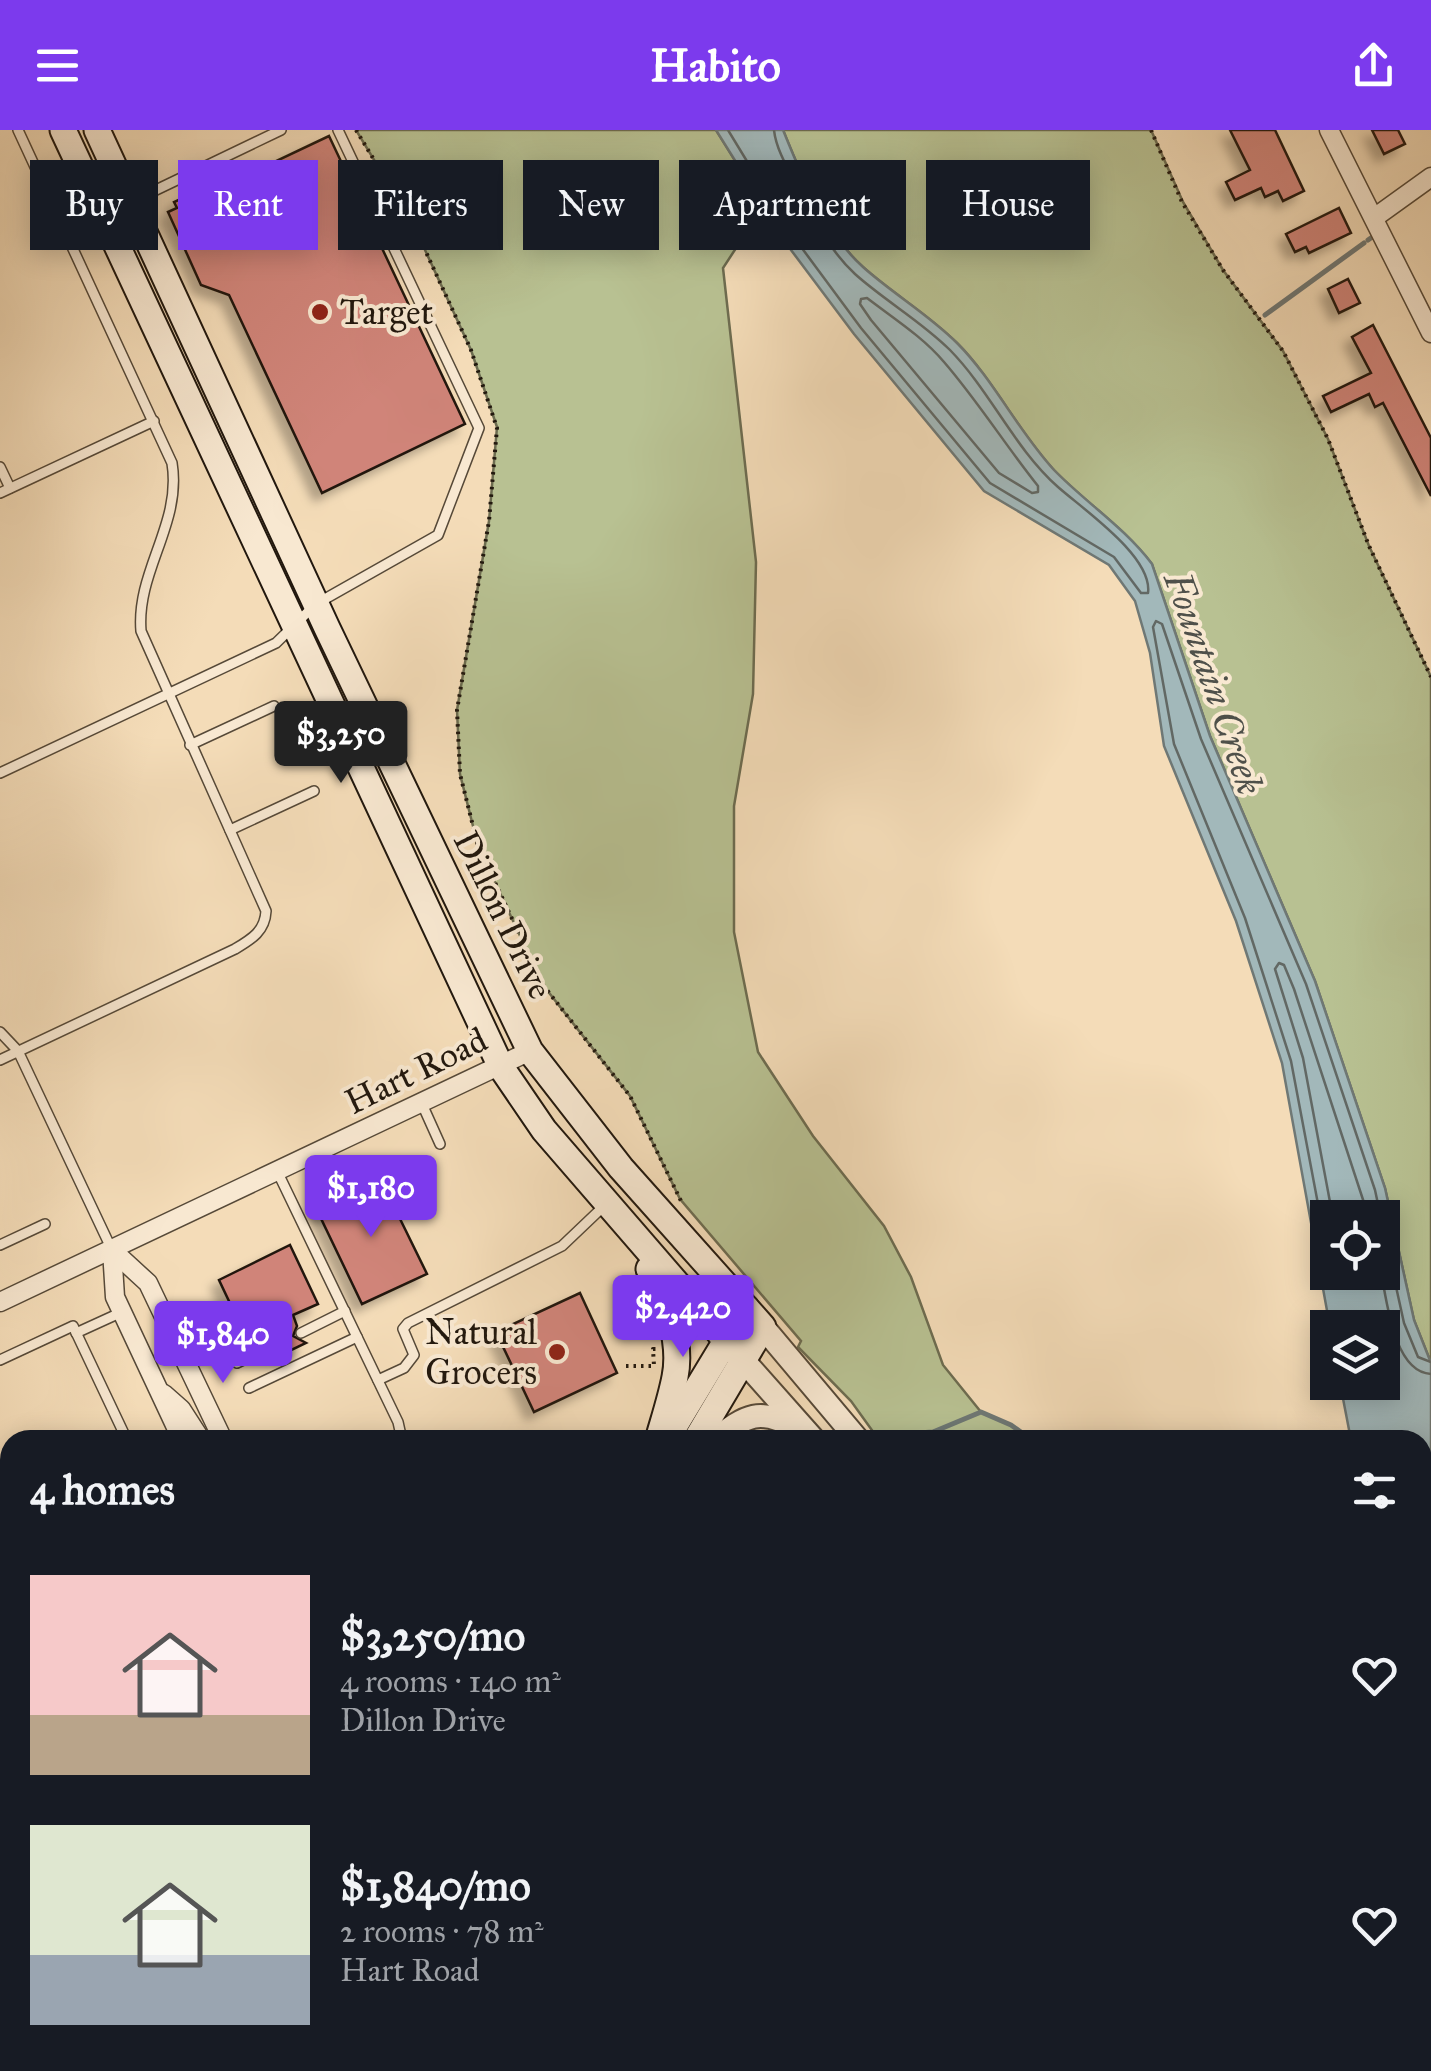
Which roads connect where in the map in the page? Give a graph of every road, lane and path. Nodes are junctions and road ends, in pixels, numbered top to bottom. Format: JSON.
{"nodes":[{"id":1,"x":18,"y":130,"type":"edge"},
{"id":2,"x":63,"y":130,"type":"edge"},
{"id":3,"x":96,"y":130,"type":"edge"},
{"id":4,"x":282,"y":130,"type":"edge"},
{"id":5,"x":338,"y":130,"type":"edge"},
{"id":6,"x":356,"y":130,"type":"edge"},
{"id":7,"x":1151,"y":130,"type":"edge"},
{"id":8,"x":1328,"y":130,"type":"edge"},
{"id":9,"x":77,"y":160,"type":"edge"},
{"id":10,"x":110,"y":160,"type":"edge"},
{"id":11,"x":1431,"y":177,"type":"edge"},
{"id":12,"x":158,"y":189,"type":"edge"},
{"id":13,"x":1374,"y":218,"type":"junction"},
{"id":14,"x":120,"y":250,"type":"edge"},
{"id":15,"x":152,"y":250,"type":"edge"},
{"id":16,"x":1431,"y":333,"type":"edge"},
{"id":17,"x":154,"y":421,"type":"junction"},
{"id":18,"x":0,"y":467,"type":"edge"},
{"id":19,"x":5,"y":491,"type":"edge"},
{"id":20,"x":316,"y":604,"type":"junction"},
{"id":21,"x":296,"y":623,"type":"junction"},
{"id":22,"x":1431,"y":677,"type":"edge"},
{"id":23,"x":167,"y":694,"type":"junction"},
{"id":24,"x":274,"y":706,"type":"dead end"},
{"id":25,"x":190,"y":745,"type":"junction"},
{"id":26,"x":0,"y":774,"type":"edge"},
{"id":27,"x":314,"y":791,"type":"dead end"},
{"id":28,"x":230,"y":830,"type":"junction"},
{"id":29,"x":0,"y":1032,"type":"edge"},
{"id":30,"x":18,"y":1051,"type":"junction"},
{"id":31,"x":530,"y":1051,"type":"junction"},
{"id":32,"x":0,"y":1060,"type":"edge"},
{"id":33,"x":501,"y":1067,"type":"junction"},
{"id":34,"x":422,"y":1104,"type":"junction"},
{"id":35,"x":440,"y":1144,"type":"dead end"},
{"id":36,"x":278,"y":1172,"type":"junction"},
{"id":37,"x":610,"y":1209,"type":"junction"},
{"id":38,"x":692,"y":1214,"type":"dead end"},
{"id":39,"x":45,"y":1224,"type":"dead end"},
{"id":40,"x":0,"y":1245,"type":"edge"},
{"id":41,"x":112,"y":1250,"type":"junction"},
{"id":42,"x":0,"y":1302,"type":"edge"},
{"id":43,"x":345,"y":1311,"type":"junction"},
{"id":44,"x":122,"y":1312,"type":"junction"},
{"id":45,"x":754,"y":1318,"type":"junction"},
{"id":46,"x":76,"y":1333,"type":"junction"},
{"id":47,"x":301,"y":1333,"type":"dead end"},
{"id":48,"x":357,"y":1337,"type":"junction"},
{"id":49,"x":278,"y":1343,"type":"dead end"},
{"id":50,"x":666,"y":1348,"type":"dead end"},
{"id":51,"x":734,"y":1351,"type":"junction"},
{"id":52,"x":0,"y":1360,"type":"edge"},
{"id":53,"x":237,"y":1364,"type":"dead end"},
{"id":54,"x":626,"y":1366,"type":"dead end"},
{"id":55,"x":378,"y":1380,"type":"junction"},
{"id":56,"x":156,"y":1387,"type":"junction"},
{"id":57,"x":249,"y":1388,"type":"dead end"},
{"id":58,"x":121,"y":1430,"type":"edge"},
{"id":59,"x":177,"y":1430,"type":"edge"},
{"id":60,"x":195,"y":1430,"type":"edge"},
{"id":61,"x":217,"y":1430,"type":"edge"},
{"id":62,"x":400,"y":1430,"type":"edge"},
{"id":63,"x":661,"y":1430,"type":"edge"},
{"id":64,"x":674,"y":1430,"type":"edge"},
{"id":65,"x":700,"y":1430,"type":"edge"},
{"id":66,"x":728,"y":1430,"type":"edge"},
{"id":67,"x":799,"y":1430,"type":"edge"},
{"id":68,"x":805,"y":1430,"type":"edge"},
{"id":69,"x":849,"y":1430,"type":"edge"}],
"edges":[{"from":1,"to":17,"type":"lane"},
{"from":2,"to":9,"type":"main road","name":"Dillon Drive"},
{"from":3,"to":10,"type":"main road","name":"Dillon Drive"},
{"from":4,"to":12,"type":"lane"},
{"from":5,"to":20,"type":"lane"},
{"from":6,"to":38,"type":"path"},
{"from":7,"to":22,"type":"path"},
{"from":8,"to":13,"type":"street"},
{"from":11,"to":13,"type":"street"},
{"from":13,"to":16,"type":"street"},
{"from":14,"to":21,"type":"main road","name":"Dillon Drive"},
{"from":15,"to":20,"type":"main road","name":"Dillon Drive"},
{"from":17,"to":19,"type":"lane"},
{"from":17,"to":23,"type":"lane"},
{"from":18,"to":19,"type":"lane"},
{"from":20,"to":21,"type":"lane"},
{"from":20,"to":31,"type":"main road","name":"Dillon Drive"},
{"from":21,"to":23,"type":"lane"},
{"from":21,"to":33,"type":"main road","name":"Dillon Drive"},
{"from":23,"to":25,"type":"lane"},
{"from":23,"to":26,"type":"lane"},
{"from":24,"to":25,"type":"lane"},
{"from":25,"to":28,"type":"lane"},
{"from":27,"to":28,"type":"lane"},
{"from":28,"to":30,"type":"lane"},
{"from":29,"to":30,"type":"lane"},
{"from":30,"to":32,"type":"lane"},
{"from":30,"to":41,"type":"lane"},
{"from":31,"to":33,"type":"street","name":"Hart Road"},
{"from":31,"to":45,"type":"main road","name":"Dillon Drive"},
{"from":33,"to":34,"type":"street","name":"Hart Road"},
{"from":33,"to":37,"type":"main road","name":"Dillon Drive"},
{"from":34,"to":35,"type":"lane"},
{"from":34,"to":36,"type":"street","name":"Hart Road"},
{"from":36,"to":41,"type":"street","name":"Hart Road"},
{"from":36,"to":43,"type":"lane"},
{"from":37,"to":51,"type":"main road","name":"Dillon Drive"},
{"from":37,"to":55,"type":"lane"},
{"from":37,"to":63,"type":"main road"},
{"from":39,"to":40,"type":"lane"},
{"from":41,"to":42,"type":"street","name":"Hart Road"},
{"from":41,"to":44,"type":"street"},
{"from":41,"to":61,"type":"street"},
{"from":43,"to":47,"type":"lane"},
{"from":43,"to":48,"type":"lane"},
{"from":44,"to":46,"type":"lane"},
{"from":44,"to":56,"type":"street"},
{"from":45,"to":51,"type":"main road"},
{"from":45,"to":69,"type":"street","name":"Dillon Drive"},
{"from":46,"to":52,"type":"lane"},
{"from":46,"to":58,"type":"lane"},
{"from":48,"to":55,"type":"lane"},
{"from":48,"to":57,"type":"lane"},
{"from":49,"to":53,"type":"lane"},
{"from":50,"to":54,"type":"path"},
{"from":51,"to":64,"type":"main road"},
{"from":51,"to":65,"type":"main road"},
{"from":51,"to":68,"type":"street","name":"Dillon Drive"},
{"from":55,"to":62,"type":"lane"},
{"from":56,"to":59,"type":"street"},
{"from":56,"to":60,"type":"street"},
{"from":66,"to":67,"type":"street"}]}
